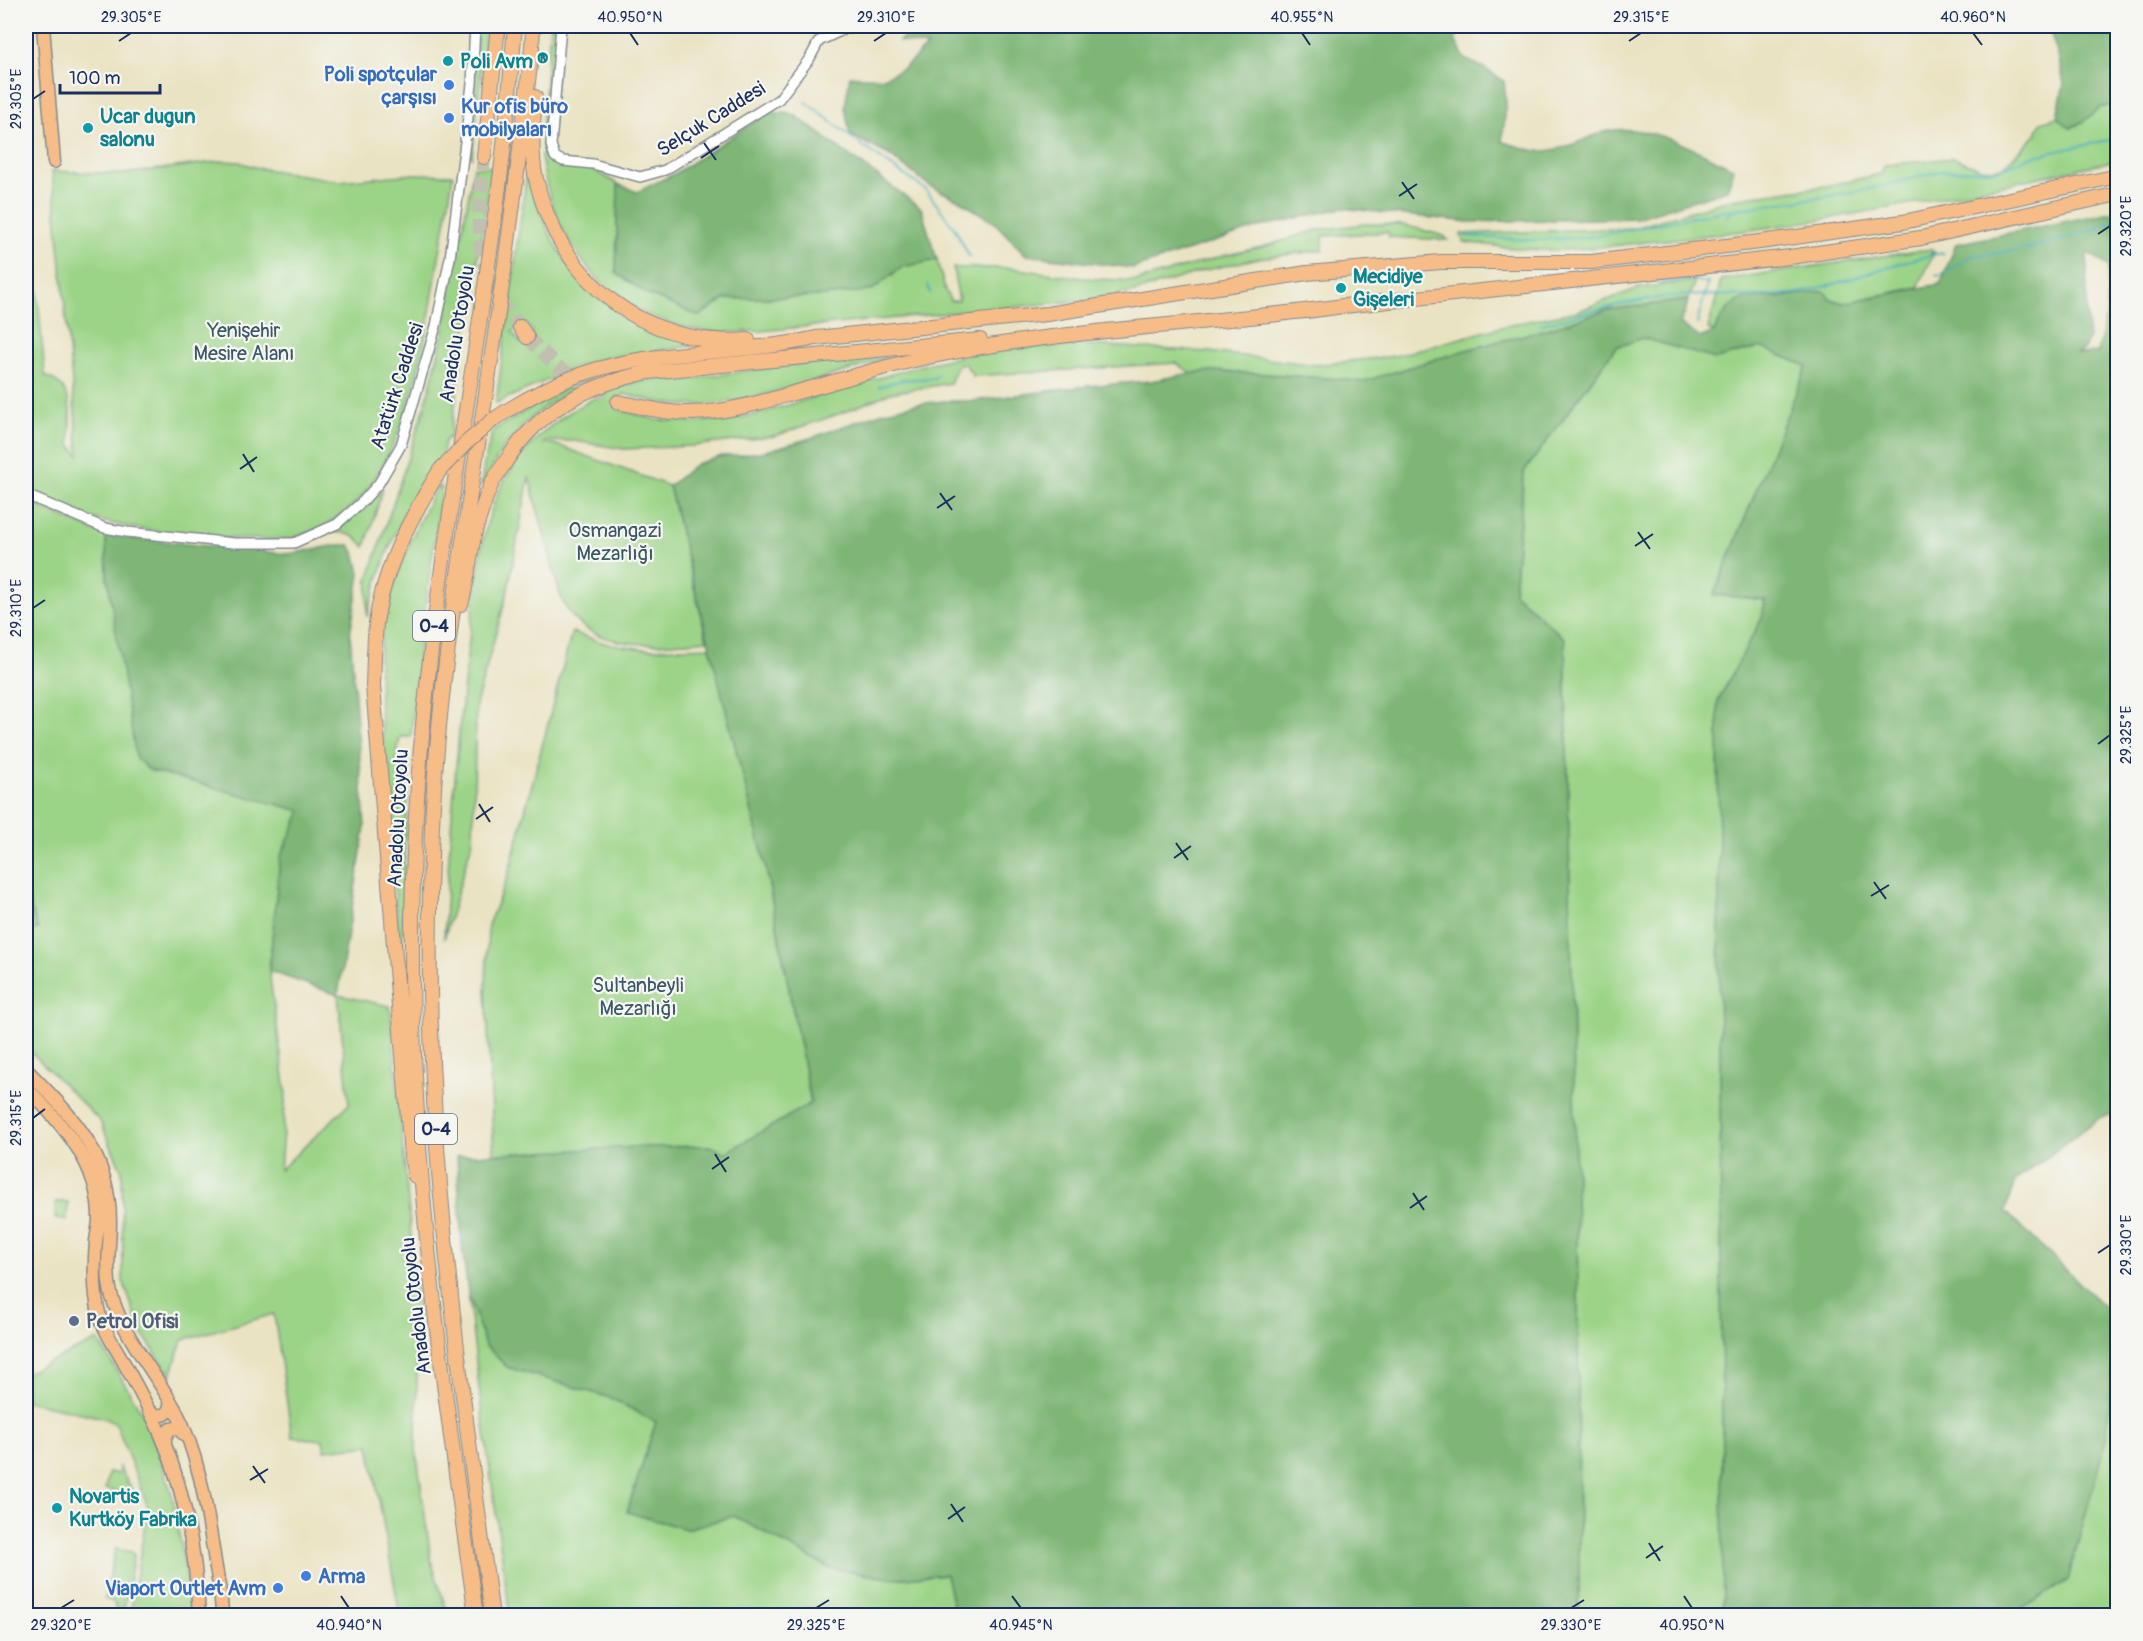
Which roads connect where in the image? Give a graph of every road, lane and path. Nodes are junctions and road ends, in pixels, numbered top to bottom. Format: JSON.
{"nodes":[{"id":1,"x":43,"y":26,"type":"edge"},
{"id":2,"x":475,"y":26,"type":"edge"},
{"id":3,"x":498,"y":26,"type":"edge"},
{"id":4,"x":515,"y":26,"type":"edge"},
{"id":5,"x":533,"y":26,"type":"edge"},
{"id":6,"x":561,"y":26,"type":"edge"},
{"id":7,"x":856,"y":26,"type":"edge"},
{"id":8,"x":532,"y":47,"type":"junction"},
{"id":9,"x":484,"y":157,"type":"tunnel mouth"},
{"id":10,"x":54,"y":162,"type":"dead end"},
{"id":11,"x":2118,"y":167,"type":"edge"},
{"id":12,"x":2118,"y":176,"type":"edge"},
{"id":13,"x":2051,"y":191,"type":"junction"},
{"id":14,"x":2118,"y":194,"type":"edge"},
{"id":15,"x":1049,"y":337,"type":"junction"},
{"id":16,"x":816,"y":338,"type":"junction"},
{"id":17,"x":618,"y":402,"type":"tunnel mouth"},
{"id":18,"x":26,"y":495,"type":"edge"},
{"id":19,"x":449,"y":641,"type":"junction"},
{"id":20,"x":26,"y":1069,"type":"edge"},
{"id":21,"x":26,"y":1087,"type":"edge"},
{"id":22,"x":427,"y":1231,"type":"junction"},
{"id":23,"x":171,"y":1402,"type":"junction"},
{"id":24,"x":149,"y":1410,"type":"junction"},
{"id":25,"x":186,"y":1436,"type":"junction"},
{"id":26,"x":165,"y":1444,"type":"junction"},
{"id":27,"x":198,"y":1590,"type":"junction"},
{"id":28,"x":221,"y":1594,"type":"junction"},
{"id":29,"x":202,"y":1616,"type":"edge"},
{"id":30,"x":214,"y":1616,"type":"edge"},
{"id":31,"x":222,"y":1616,"type":"edge"},
{"id":32,"x":476,"y":1616,"type":"edge"},
{"id":33,"x":492,"y":1616,"type":"edge"}],
"edges":[{"from":1,"to":10,"type":"main road"},
{"from":2,"to":18,"type":"street","name":"Atatürk Caddesi"},
{"from":3,"to":9,"type":"highway"},
{"from":4,"to":22,"type":"highway","name":"Anadolu Otoyolu","number":"O-4"},
{"from":5,"to":8,"type":"highway","name":"Anadolu Otoyolu","number":"O-4"},
{"from":6,"to":7,"type":"street","name":"Selçuk Caddesi"},
{"from":8,"to":16,"type":"highway"},
{"from":8,"to":19,"type":"highway","name":"Anadolu Otoyolu","number":"O-4"},
{"from":11,"to":13,"type":"highway"},
{"from":12,"to":13,"type":"highway"},
{"from":13,"to":16,"type":"highway"},
{"from":14,"to":15,"type":"highway"},
{"from":15,"to":17,"type":"highway"},
{"from":15,"to":19,"type":"highway"},
{"from":16,"to":22,"type":"highway","bridge":true},
{"from":19,"to":33,"type":"highway","name":"Anadolu Otoyolu","number":"O-4"},
{"from":20,"to":23,"type":"main road"},
{"from":21,"to":24,"type":"main road"},
{"from":22,"to":32,"type":"highway","name":"Anadolu Otoyolu","number":"O-4"},
{"from":23,"to":24,"type":"main road"},
{"from":23,"to":25,"type":"main road"},
{"from":24,"to":26,"type":"main road"},
{"from":25,"to":26,"type":"main road"},
{"from":25,"to":28,"type":"main road"},
{"from":26,"to":27,"type":"main road"},
{"from":27,"to":28,"type":"main road"},
{"from":27,"to":29,"type":"main road"},
{"from":28,"to":31,"type":"main road"},
{"from":29,"to":30,"type":"main road"}]}
